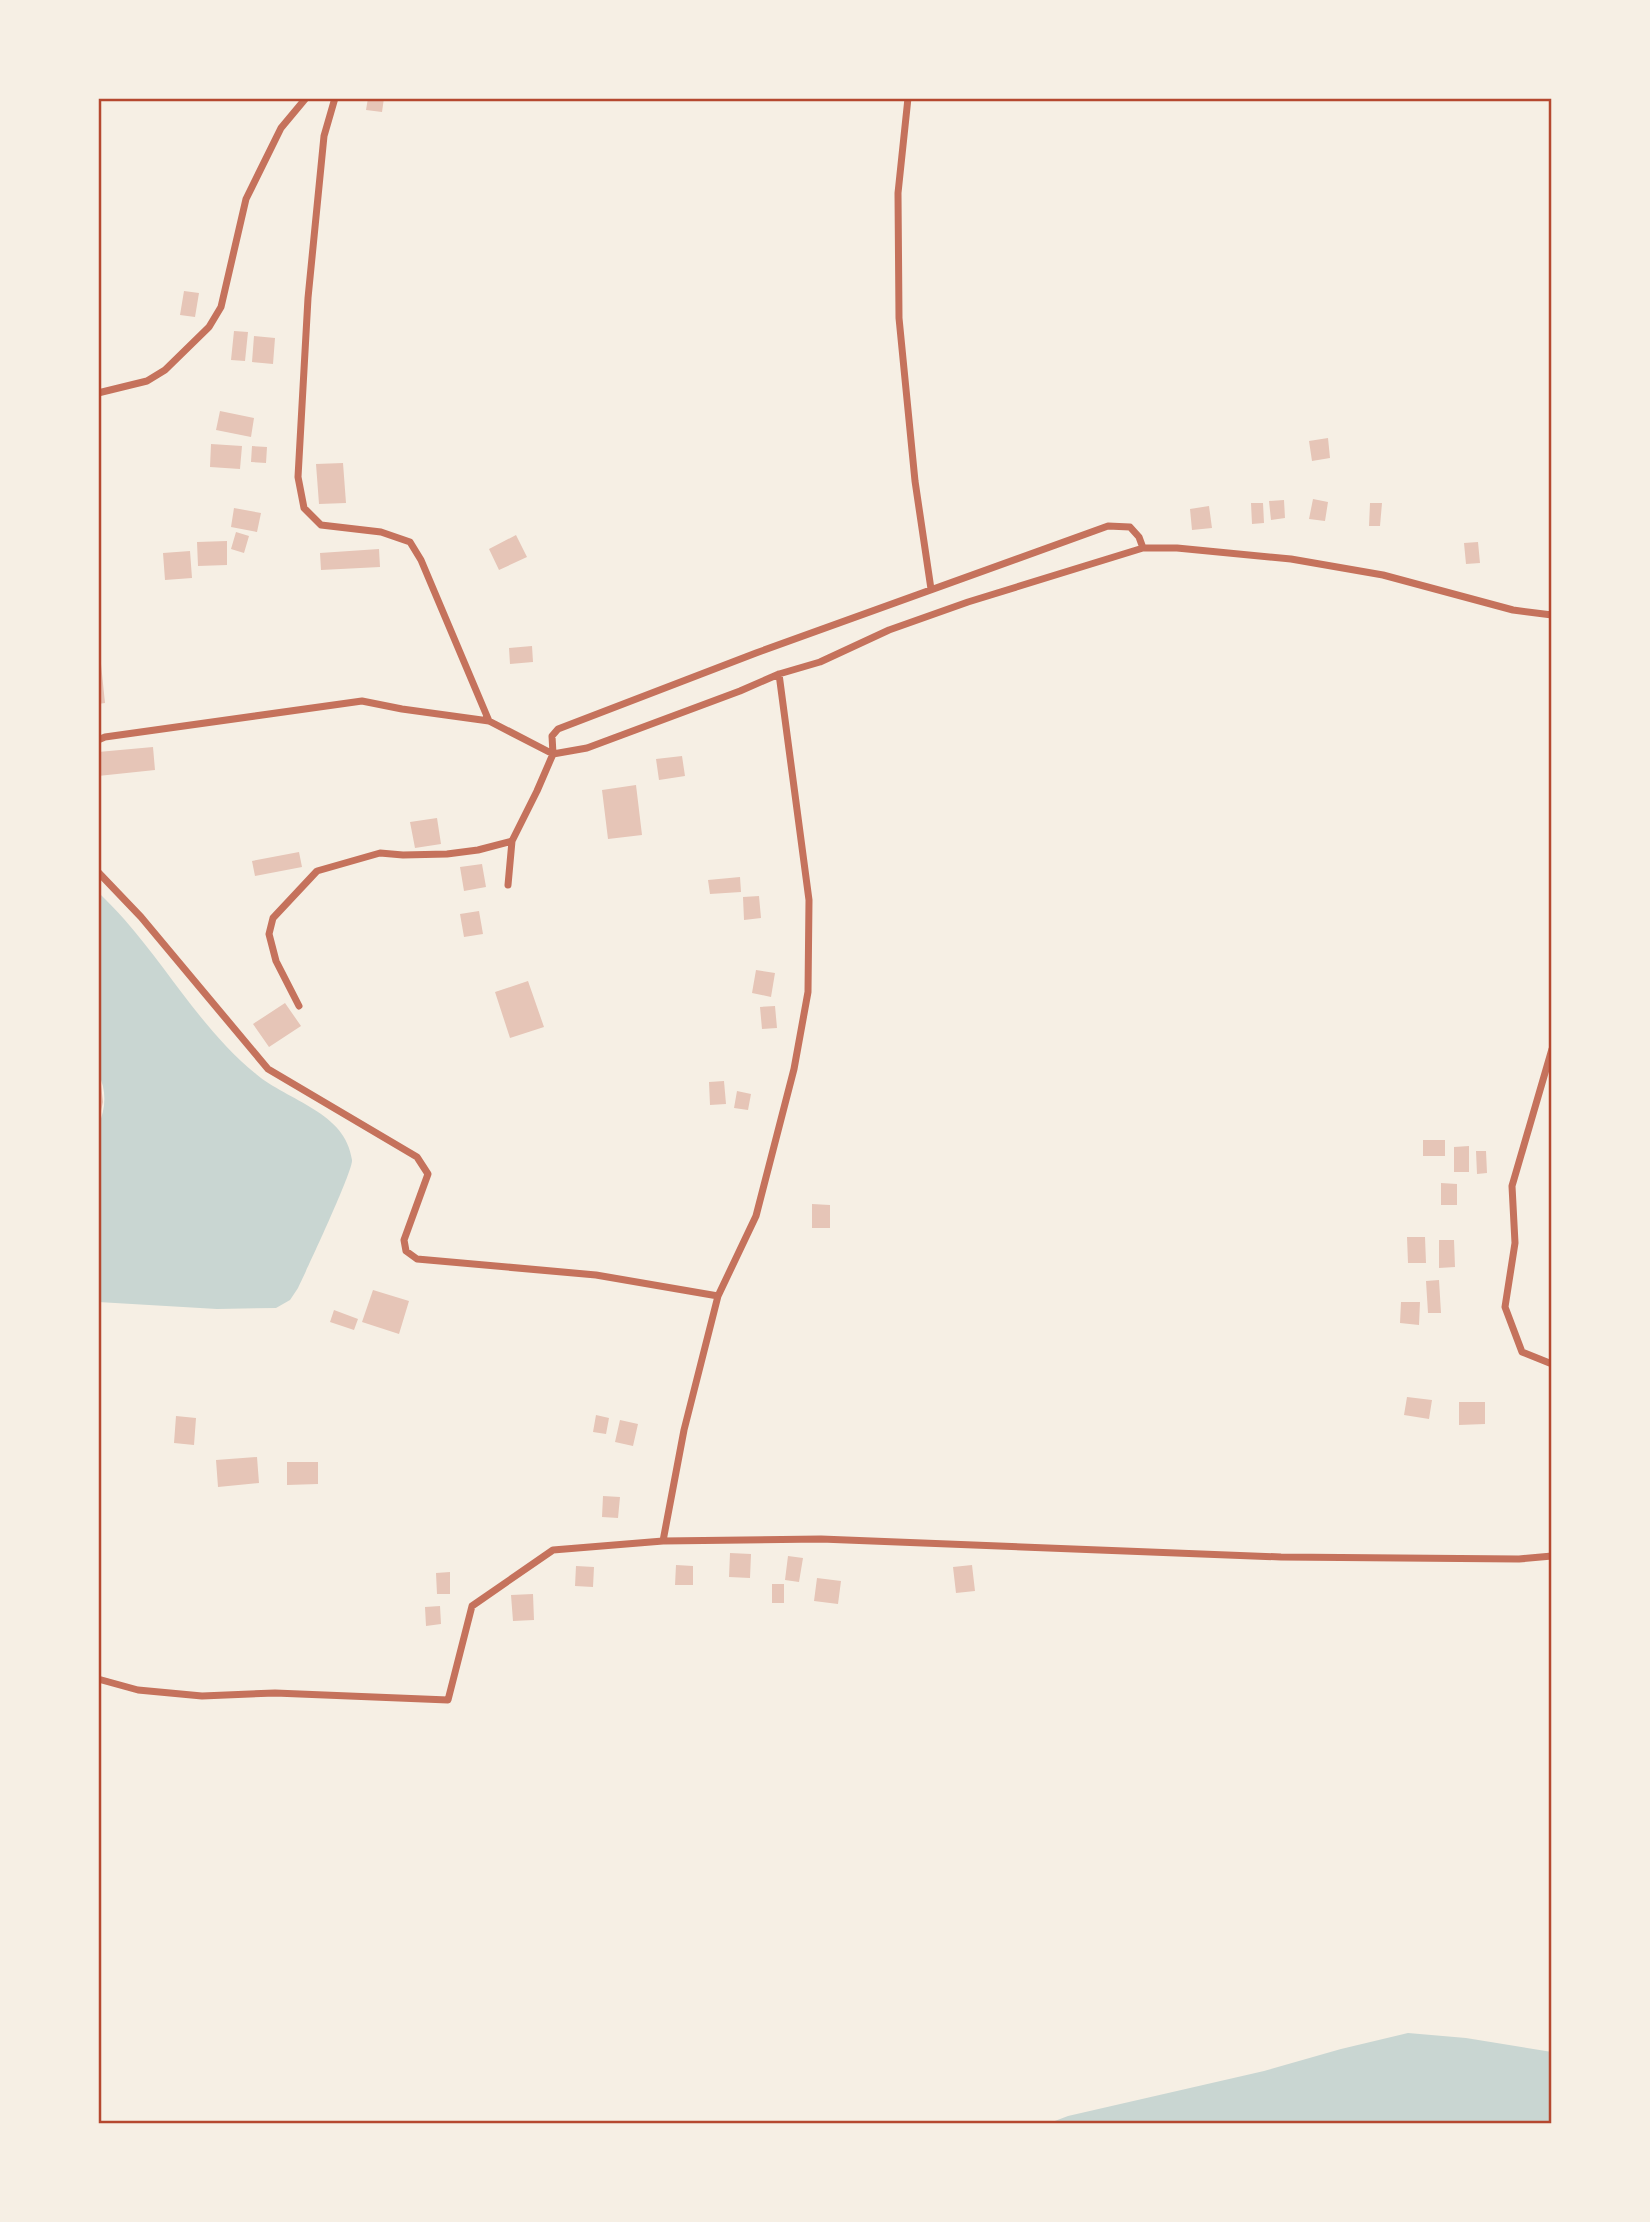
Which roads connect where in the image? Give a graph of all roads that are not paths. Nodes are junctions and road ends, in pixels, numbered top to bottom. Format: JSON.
{"nodes":[{"id":1,"x":306,"y":98,"type":"edge"},
{"id":2,"x":335,"y":98,"type":"edge"},
{"id":3,"x":908,"y":98,"type":"edge"},
{"id":4,"x":98,"y":393,"type":"edge"},
{"id":5,"x":1143,"y":548,"type":"junction"},
{"id":6,"x":931,"y":589,"type":"junction"},
{"id":7,"x":1552,"y":615,"type":"edge"},
{"id":8,"x":779,"y":674,"type":"junction"},
{"id":9,"x":489,"y":720,"type":"junction"},
{"id":10,"x":98,"y":740,"type":"edge"},
{"id":11,"x":553,"y":754,"type":"junction"},
{"id":12,"x":512,"y":841,"type":"junction"},
{"id":13,"x":98,"y":872,"type":"edge"},
{"id":14,"x":508,"y":885,"type":"dead end"},
{"id":15,"x":299,"y":1006,"type":"dead end"},
{"id":16,"x":1552,"y":1049,"type":"edge"},
{"id":17,"x":718,"y":1296,"type":"junction"},
{"id":18,"x":1552,"y":1364,"type":"edge"},
{"id":19,"x":663,"y":1541,"type":"junction"},
{"id":20,"x":1552,"y":1556,"type":"edge"},
{"id":21,"x":98,"y":1679,"type":"edge"}],
"edges":[{"from":1,"to":4,"type":"street"},
{"from":2,"to":9,"type":"street"},
{"from":3,"to":6,"type":"street"},
{"from":5,"to":6,"type":"street"},
{"from":5,"to":7,"type":"street"},
{"from":5,"to":8,"type":"street"},
{"from":6,"to":11,"type":"street"},
{"from":8,"to":11,"type":"street"},
{"from":8,"to":17,"type":"street"},
{"from":9,"to":10,"type":"street"},
{"from":9,"to":11,"type":"street"},
{"from":11,"to":12,"type":"street"},
{"from":12,"to":14,"type":"street"},
{"from":12,"to":15,"type":"street"},
{"from":13,"to":17,"type":"street"},
{"from":16,"to":18,"type":"street"},
{"from":17,"to":19,"type":"street"},
{"from":19,"to":20,"type":"street"},
{"from":19,"to":21,"type":"street"}]}
